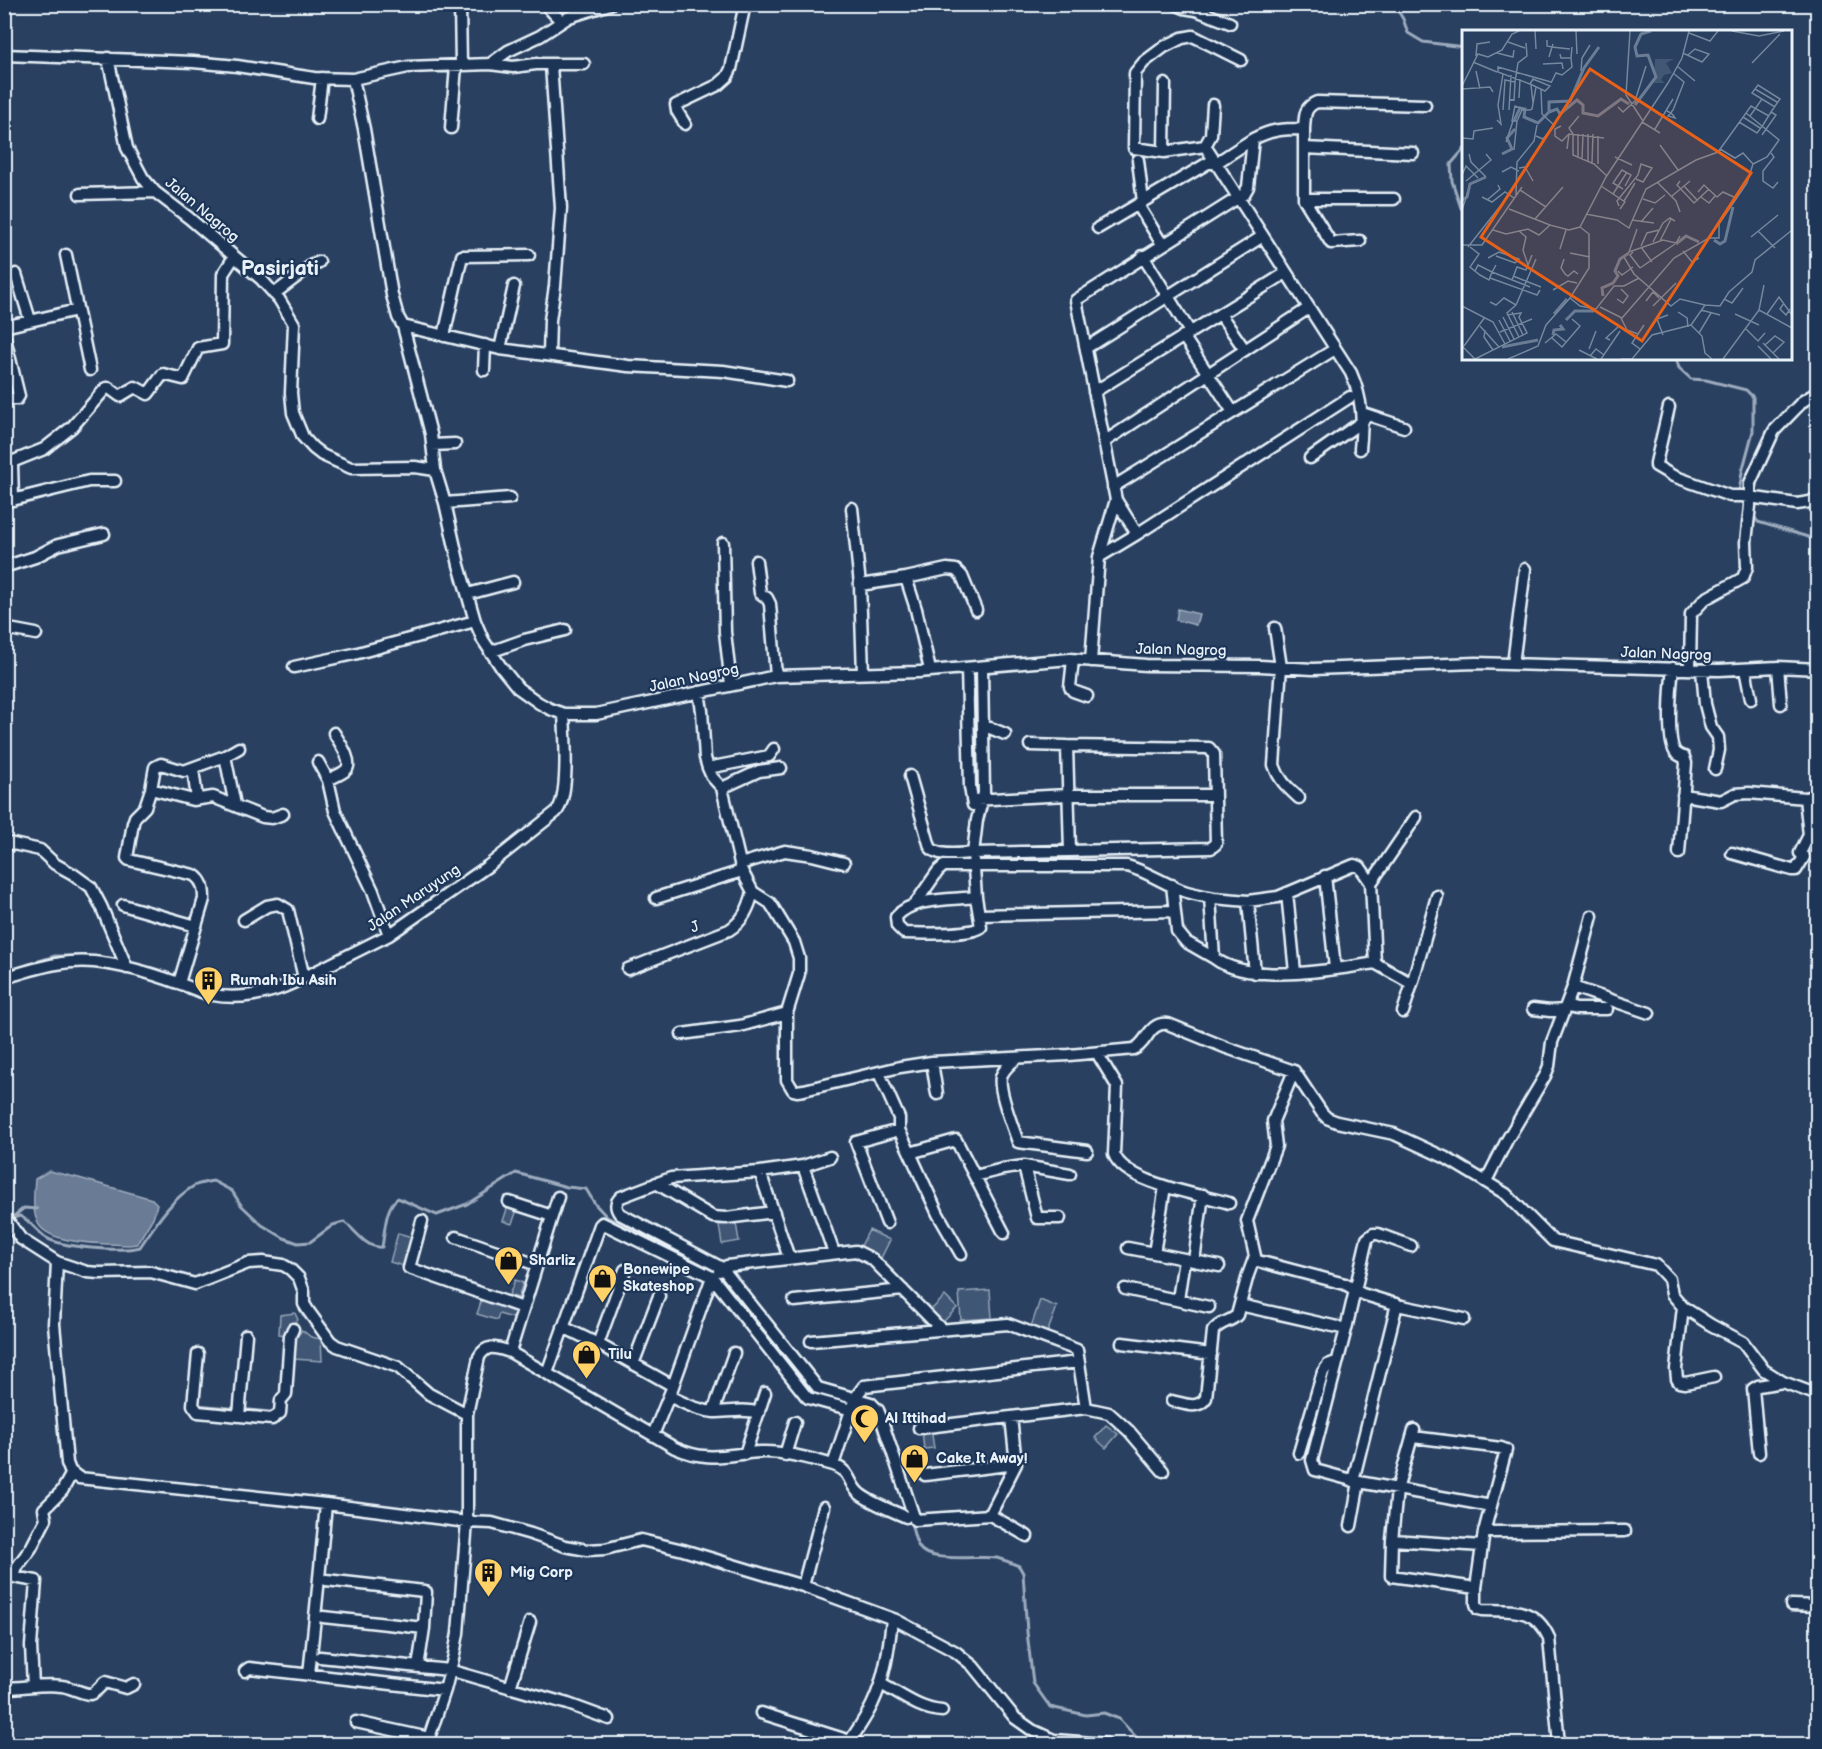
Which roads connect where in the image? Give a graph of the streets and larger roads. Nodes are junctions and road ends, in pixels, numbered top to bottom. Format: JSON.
{"nodes":[{"id":1,"x":455,"y":4,"type":"edge"},
{"id":2,"x":545,"y":4,"type":"edge"},
{"id":3,"x":610,"y":4,"type":"edge"},
{"id":4,"x":745,"y":4,"type":"edge"},
{"id":5,"x":1175,"y":4,"type":"edge"},
{"id":6,"x":1219,"y":4,"type":"edge"},
{"id":7,"x":460,"y":5,"type":"edge"},
{"id":8,"x":1216,"y":17,"type":"junction"},
{"id":9,"x":561,"y":21,"type":"junction"},
{"id":10,"x":1230,"y":23,"type":"dead end"},
{"id":11,"x":508,"y":51,"type":"junction"},
{"id":12,"x":4,"y":55,"type":"edge"},
{"id":13,"x":108,"y":58,"type":"junction"},
{"id":14,"x":1241,"y":60,"type":"dead end"},
{"id":15,"x":490,"y":64,"type":"junction"},
{"id":16,"x":584,"y":64,"type":"dead end"},
{"id":17,"x":458,"y":65,"type":"junction"},
{"id":18,"x":551,"y":65,"type":"junction"},
{"id":19,"x":513,"y":67,"type":"junction"},
{"id":20,"x":322,"y":78,"type":"junction"},
{"id":21,"x":353,"y":79,"type":"junction"},
{"id":22,"x":1165,"y":84,"type":"dead end"},
{"id":23,"x":1213,"y":105,"type":"dead end"},
{"id":24,"x":1425,"y":105,"type":"dead end"},
{"id":25,"x":317,"y":119,"type":"dead end"},
{"id":26,"x":685,"y":124,"type":"dead end"},
{"id":27,"x":450,"y":128,"type":"dead end"},
{"id":28,"x":1304,"y":129,"type":"junction"},
{"id":29,"x":1253,"y":139,"type":"junction"},
{"id":30,"x":1205,"y":146,"type":"junction"},
{"id":31,"x":1304,"y":148,"type":"junction"},
{"id":32,"x":1164,"y":152,"type":"junction"},
{"id":33,"x":1413,"y":153,"type":"dead end"},
{"id":34,"x":1138,"y":160,"type":"dead end"},
{"id":35,"x":1216,"y":164,"type":"junction"},
{"id":36,"x":155,"y":192,"type":"junction"},
{"id":37,"x":80,"y":194,"type":"dead end"},
{"id":38,"x":1238,"y":198,"type":"junction"},
{"id":39,"x":1304,"y":199,"type":"junction"},
{"id":40,"x":1394,"y":199,"type":"dead end"},
{"id":41,"x":1140,"y":204,"type":"junction"},
{"id":42,"x":1098,"y":228,"type":"dead end"},
{"id":43,"x":1263,"y":236,"type":"junction"},
{"id":44,"x":1360,"y":242,"type":"dead end"},
{"id":45,"x":1162,"y":244,"type":"junction"},
{"id":46,"x":66,"y":255,"type":"dead end"},
{"id":47,"x":529,"y":255,"type":"dead end"},
{"id":48,"x":1143,"y":256,"type":"junction"},
{"id":49,"x":234,"y":257,"type":"junction"},
{"id":50,"x":319,"y":262,"type":"dead end"},
{"id":51,"x":1286,"y":273,"type":"junction"},
{"id":52,"x":16,"y":274,"type":"dead end"},
{"id":53,"x":514,"y":286,"type":"dead end"},
{"id":54,"x":274,"y":294,"type":"junction"},
{"id":55,"x":1168,"y":296,"type":"junction"},
{"id":56,"x":1309,"y":308,"type":"junction"},
{"id":57,"x":77,"y":310,"type":"junction"},
{"id":58,"x":1220,"y":314,"type":"junction"},
{"id":59,"x":30,"y":320,"type":"junction"},
{"id":60,"x":403,"y":326,"type":"junction"},
{"id":61,"x":4,"y":327,"type":"edge"},
{"id":62,"x":4,"y":334,"type":"edge"},
{"id":63,"x":1187,"y":334,"type":"junction"},
{"id":64,"x":444,"y":336,"type":"junction"},
{"id":65,"x":485,"y":345,"type":"junction"},
{"id":66,"x":1086,"y":348,"type":"junction"},
{"id":67,"x":500,"y":349,"type":"junction"},
{"id":68,"x":1335,"y":349,"type":"junction"},
{"id":69,"x":1245,"y":350,"type":"junction"},
{"id":70,"x":549,"y":355,"type":"junction"},
{"id":71,"x":90,"y":370,"type":"dead end"},
{"id":72,"x":484,"y":370,"type":"dead end"},
{"id":73,"x":1208,"y":374,"type":"junction"},
{"id":74,"x":787,"y":381,"type":"dead end"},
{"id":75,"x":1094,"y":392,"type":"junction"},
{"id":76,"x":1818,"y":392,"type":"edge"},
{"id":77,"x":1350,"y":397,"type":"dead end"},
{"id":78,"x":4,"y":399,"type":"edge"},
{"id":79,"x":1669,"y":408,"type":"dead end"},
{"id":80,"x":1233,"y":412,"type":"junction"},
{"id":81,"x":1363,"y":417,"type":"junction"},
{"id":82,"x":1404,"y":427,"type":"dead end"},
{"id":83,"x":1104,"y":442,"type":"junction"},
{"id":84,"x":432,"y":444,"type":"junction"},
{"id":85,"x":455,"y":444,"type":"dead end"},
{"id":86,"x":1360,"y":449,"type":"dead end"},
{"id":87,"x":1310,"y":458,"type":"dead end"},
{"id":88,"x":435,"y":470,"type":"junction"},
{"id":89,"x":115,"y":481,"type":"dead end"},
{"id":90,"x":1113,"y":488,"type":"junction"},
{"id":91,"x":1818,"y":497,"type":"edge"},
{"id":92,"x":510,"y":498,"type":"dead end"},
{"id":93,"x":1116,"y":500,"type":"junction"},
{"id":94,"x":9,"y":501,"type":"edge"},
{"id":95,"x":445,"y":503,"type":"junction"},
{"id":96,"x":1748,"y":505,"type":"junction"},
{"id":97,"x":852,"y":508,"type":"dead end"},
{"id":98,"x":104,"y":534,"type":"dead end"},
{"id":99,"x":1137,"y":534,"type":"junction"},
{"id":100,"x":723,"y":543,"type":"dead end"},
{"id":101,"x":1099,"y":557,"type":"junction"},
{"id":102,"x":756,"y":561,"type":"dead end"},
{"id":103,"x":4,"y":567,"type":"edge"},
{"id":104,"x":1525,"y":569,"type":"dead end"},
{"id":105,"x":906,"y":578,"type":"junction"},
{"id":106,"x":513,"y":582,"type":"dead end"},
{"id":107,"x":860,"y":585,"type":"junction"},
{"id":108,"x":468,"y":594,"type":"junction"},
{"id":109,"x":976,"y":610,"type":"dead end"},
{"id":110,"x":475,"y":621,"type":"junction"},
{"id":111,"x":4,"y":628,"type":"edge"},
{"id":112,"x":1275,"y":628,"type":"dead end"},
{"id":113,"x":566,"y":630,"type":"dead end"},
{"id":114,"x":36,"y":634,"type":"dead end"},
{"id":115,"x":490,"y":652,"type":"junction"},
{"id":116,"x":1073,"y":660,"type":"junction"},
{"id":117,"x":1091,"y":661,"type":"junction"},
{"id":118,"x":1513,"y":664,"type":"junction"},
{"id":119,"x":294,"y":667,"type":"dead end"},
{"id":120,"x":982,"y":667,"type":"junction"},
{"id":121,"x":1281,"y":667,"type":"junction"},
{"id":122,"x":1778,"y":667,"type":"junction"},
{"id":123,"x":968,"y":668,"type":"junction"},
{"id":124,"x":1673,"y":668,"type":"junction"},
{"id":125,"x":1696,"y":669,"type":"junction"},
{"id":126,"x":1745,"y":669,"type":"junction"},
{"id":127,"x":1818,"y":669,"type":"edge"},
{"id":128,"x":930,"y":670,"type":"junction"},
{"id":129,"x":863,"y":673,"type":"junction"},
{"id":130,"x":776,"y":676,"type":"junction"},
{"id":131,"x":731,"y":685,"type":"junction"},
{"id":132,"x":699,"y":692,"type":"junction"},
{"id":133,"x":1087,"y":696,"type":"dead end"},
{"id":134,"x":1751,"y":699,"type":"dead end"},
{"id":135,"x":1781,"y":704,"type":"dead end"},
{"id":136,"x":564,"y":714,"type":"junction"},
{"id":137,"x":983,"y":728,"type":"junction"},
{"id":138,"x":334,"y":733,"type":"dead end"},
{"id":139,"x":1005,"y":734,"type":"dead end"},
{"id":140,"x":1030,"y":746,"type":"dead end"},
{"id":141,"x":1067,"y":746,"type":"junction"},
{"id":142,"x":239,"y":748,"type":"dead end"},
{"id":143,"x":774,"y":749,"type":"dead end"},
{"id":144,"x":225,"y":756,"type":"junction"},
{"id":145,"x":318,"y":762,"type":"dead end"},
{"id":146,"x":708,"y":768,"type":"junction"},
{"id":147,"x":781,"y":768,"type":"dead end"},
{"id":148,"x":193,"y":769,"type":"junction"},
{"id":149,"x":1715,"y":769,"type":"dead end"},
{"id":150,"x":910,"y":777,"type":"dead end"},
{"id":151,"x":328,"y":780,"type":"junction"},
{"id":152,"x":722,"y":788,"type":"junction"},
{"id":153,"x":151,"y":789,"type":"junction"},
{"id":154,"x":1068,"y":795,"type":"junction"},
{"id":155,"x":1215,"y":795,"type":"junction"},
{"id":156,"x":1683,"y":795,"type":"junction"},
{"id":157,"x":1818,"y":795,"type":"edge"},
{"id":158,"x":1299,"y":798,"type":"dead end"},
{"id":159,"x":1805,"y":798,"type":"junction"},
{"id":160,"x":197,"y":799,"type":"junction"},
{"id":161,"x":978,"y":800,"type":"junction"},
{"id":162,"x":235,"y":805,"type":"junction"},
{"id":163,"x":283,"y":814,"type":"dead end"},
{"id":164,"x":1416,"y":817,"type":"dead end"},
{"id":165,"x":4,"y":842,"type":"edge"},
{"id":166,"x":1070,"y":851,"type":"junction"},
{"id":167,"x":974,"y":853,"type":"junction"},
{"id":168,"x":1679,"y":853,"type":"dead end"},
{"id":169,"x":1732,"y":853,"type":"dead end"},
{"id":170,"x":844,"y":863,"type":"dead end"},
{"id":171,"x":975,"y":866,"type":"junction"},
{"id":172,"x":741,"y":868,"type":"junction"},
{"id":173,"x":1325,"y":876,"type":"junction"},
{"id":174,"x":1371,"y":883,"type":"junction"},
{"id":175,"x":1172,"y":885,"type":"junction"},
{"id":176,"x":753,"y":892,"type":"junction"},
{"id":177,"x":1287,"y":893,"type":"junction"},
{"id":178,"x":1437,"y":896,"type":"dead end"},
{"id":179,"x":976,"y":897,"type":"junction"},
{"id":180,"x":1210,"y":897,"type":"junction"},
{"id":181,"x":656,"y":898,"type":"dead end"},
{"id":182,"x":1248,"y":901,"type":"junction"},
{"id":183,"x":915,"y":904,"type":"junction"},
{"id":184,"x":123,"y":905,"type":"dead end"},
{"id":185,"x":1174,"y":911,"type":"junction"},
{"id":186,"x":979,"y":915,"type":"junction"},
{"id":187,"x":1592,"y":916,"type":"dead end"},
{"id":188,"x":244,"y":920,"type":"dead end"},
{"id":189,"x":196,"y":926,"type":"junction"},
{"id":190,"x":388,"y":935,"type":"junction"},
{"id":191,"x":1214,"y":958,"type":"junction"},
{"id":192,"x":1375,"y":963,"type":"junction"},
{"id":193,"x":127,"y":968,"type":"junction"},
{"id":194,"x":1335,"y":968,"type":"junction"},
{"id":195,"x":628,"y":969,"type":"dead end"},
{"id":196,"x":1295,"y":972,"type":"junction"},
{"id":197,"x":1255,"y":973,"type":"junction"},
{"id":198,"x":4,"y":978,"type":"edge"},
{"id":199,"x":304,"y":978,"type":"junction"},
{"id":200,"x":179,"y":983,"type":"junction"},
{"id":201,"x":1412,"y":984,"type":"junction"},
{"id":202,"x":1573,"y":987,"type":"junction"},
{"id":203,"x":1565,"y":1008,"type":"junction"},
{"id":204,"x":1533,"y":1009,"type":"dead end"},
{"id":205,"x":1606,"y":1009,"type":"dead end"},
{"id":206,"x":1403,"y":1012,"type":"dead end"},
{"id":207,"x":788,"y":1013,"type":"junction"},
{"id":208,"x":1649,"y":1013,"type":"dead end"},
{"id":209,"x":682,"y":1034,"type":"dead end"},
{"id":210,"x":1097,"y":1053,"type":"junction"},
{"id":211,"x":1016,"y":1058,"type":"junction"},
{"id":212,"x":932,"y":1062,"type":"junction"},
{"id":213,"x":1294,"y":1071,"type":"junction"},
{"id":214,"x":879,"y":1073,"type":"junction"},
{"id":215,"x":937,"y":1094,"type":"dead end"},
{"id":216,"x":899,"y":1130,"type":"junction"},
{"id":217,"x":1088,"y":1151,"type":"dead end"},
{"id":218,"x":910,"y":1153,"type":"junction"},
{"id":219,"x":830,"y":1157,"type":"dead end"},
{"id":220,"x":803,"y":1166,"type":"junction"},
{"id":221,"x":1024,"y":1166,"type":"junction"},
{"id":222,"x":760,"y":1172,"type":"junction"},
{"id":223,"x":1070,"y":1174,"type":"dead end"},
{"id":224,"x":975,"y":1176,"type":"junction"},
{"id":225,"x":1486,"y":1181,"type":"junction"},
{"id":226,"x":656,"y":1183,"type":"junction"},
{"id":227,"x":1165,"y":1187,"type":"junction"},
{"id":228,"x":1203,"y":1195,"type":"junction"},
{"id":229,"x":558,"y":1197,"type":"dead end"},
{"id":230,"x":509,"y":1202,"type":"dead end"},
{"id":231,"x":1229,"y":1203,"type":"dead end"},
{"id":232,"x":774,"y":1212,"type":"junction"},
{"id":233,"x":552,"y":1216,"type":"junction"},
{"id":234,"x":1060,"y":1218,"type":"dead end"},
{"id":235,"x":8,"y":1220,"type":"edge"},
{"id":236,"x":422,"y":1221,"type":"dead end"},
{"id":237,"x":887,"y":1223,"type":"dead end"},
{"id":238,"x":1004,"y":1233,"type":"dead end"},
{"id":239,"x":456,"y":1237,"type":"dead end"},
{"id":240,"x":1411,"y":1246,"type":"dead end"},
{"id":241,"x":1128,"y":1248,"type":"dead end"},
{"id":242,"x":1154,"y":1252,"type":"junction"},
{"id":243,"x":834,"y":1253,"type":"junction"},
{"id":244,"x":961,"y":1254,"type":"dead end"},
{"id":245,"x":789,"y":1258,"type":"junction"},
{"id":246,"x":1189,"y":1260,"type":"junction"},
{"id":247,"x":1254,"y":1260,"type":"junction"},
{"id":248,"x":57,"y":1262,"type":"junction"},
{"id":249,"x":537,"y":1265,"type":"junction"},
{"id":250,"x":1219,"y":1266,"type":"dead end"},
{"id":251,"x":722,"y":1268,"type":"junction"},
{"id":252,"x":625,"y":1270,"type":"dead end"},
{"id":253,"x":712,"y":1277,"type":"junction"},
{"id":254,"x":1125,"y":1289,"type":"dead end"},
{"id":255,"x":903,"y":1290,"type":"junction"},
{"id":256,"x":1354,"y":1290,"type":"junction"},
{"id":257,"x":659,"y":1296,"type":"dead end"},
{"id":258,"x":1178,"y":1300,"type":"junction"},
{"id":259,"x":794,"y":1301,"type":"dead end"},
{"id":260,"x":1396,"y":1304,"type":"junction"},
{"id":261,"x":1240,"y":1305,"type":"junction"},
{"id":262,"x":1209,"y":1307,"type":"dead end"},
{"id":263,"x":1683,"y":1307,"type":"junction"},
{"id":264,"x":523,"y":1308,"type":"junction"},
{"id":265,"x":312,"y":1317,"type":"junction"},
{"id":266,"x":1464,"y":1319,"type":"dead end"},
{"id":267,"x":563,"y":1327,"type":"junction"},
{"id":268,"x":940,"y":1329,"type":"junction"},
{"id":269,"x":1346,"y":1329,"type":"junction"},
{"id":270,"x":246,"y":1335,"type":"dead end"},
{"id":271,"x":811,"y":1341,"type":"dead end"},
{"id":272,"x":1122,"y":1343,"type":"dead end"},
{"id":273,"x":598,"y":1344,"type":"junction"},
{"id":274,"x":510,"y":1352,"type":"junction"},
{"id":275,"x":734,"y":1353,"type":"dead end"},
{"id":276,"x":198,"y":1354,"type":"dead end"},
{"id":277,"x":1211,"y":1354,"type":"junction"},
{"id":278,"x":1078,"y":1362,"type":"junction"},
{"id":279,"x":1336,"y":1362,"type":"junction"},
{"id":280,"x":633,"y":1364,"type":"junction"},
{"id":281,"x":547,"y":1373,"type":"junction"},
{"id":282,"x":1714,"y":1377,"type":"dead end"},
{"id":283,"x":1783,"y":1382,"type":"junction"},
{"id":284,"x":671,"y":1391,"type":"junction"},
{"id":285,"x":765,"y":1393,"type":"dead end"},
{"id":286,"x":1818,"y":1395,"type":"edge"},
{"id":287,"x":855,"y":1398,"type":"junction"},
{"id":288,"x":1172,"y":1401,"type":"dead end"},
{"id":289,"x":1086,"y":1408,"type":"junction"},
{"id":290,"x":852,"y":1410,"type":"junction"},
{"id":291,"x":713,"y":1412,"type":"junction"},
{"id":292,"x":759,"y":1413,"type":"junction"},
{"id":293,"x":467,"y":1414,"type":"junction"},
{"id":294,"x":240,"y":1416,"type":"junction"},
{"id":295,"x":1011,"y":1417,"type":"junction"},
{"id":296,"x":795,"y":1422,"type":"dead end"},
{"id":297,"x":920,"y":1428,"type":"dead end"},
{"id":298,"x":653,"y":1435,"type":"junction"},
{"id":299,"x":1299,"y":1453,"type":"dead end"},
{"id":300,"x":1759,"y":1453,"type":"dead end"},
{"id":301,"x":746,"y":1454,"type":"junction"},
{"id":302,"x":785,"y":1455,"type":"junction"},
{"id":303,"x":1016,"y":1464,"type":"junction"},
{"id":304,"x":832,"y":1465,"type":"junction"},
{"id":305,"x":1163,"y":1472,"type":"dead end"},
{"id":306,"x":72,"y":1473,"type":"junction"},
{"id":307,"x":925,"y":1475,"type":"dead end"},
{"id":308,"x":1356,"y":1482,"type":"junction"},
{"id":309,"x":1397,"y":1490,"type":"junction"},
{"id":310,"x":326,"y":1504,"type":"junction"},
{"id":311,"x":824,"y":1506,"type":"dead end"},
{"id":312,"x":1491,"y":1506,"type":"junction"},
{"id":313,"x":990,"y":1515,"type":"junction"},
{"id":314,"x":910,"y":1518,"type":"junction"},
{"id":315,"x":467,"y":1522,"type":"junction"},
{"id":316,"x":1351,"y":1526,"type":"dead end"},
{"id":317,"x":1484,"y":1532,"type":"junction"},
{"id":318,"x":1625,"y":1532,"type":"dead end"},
{"id":319,"x":1027,"y":1536,"type":"dead end"},
{"id":320,"x":1392,"y":1540,"type":"junction"},
{"id":321,"x":1482,"y":1546,"type":"junction"},
{"id":322,"x":326,"y":1580,"type":"dead end"},
{"id":323,"x":803,"y":1586,"type":"junction"},
{"id":324,"x":1476,"y":1588,"type":"junction"},
{"id":325,"x":1791,"y":1605,"type":"dead end"},
{"id":326,"x":1818,"y":1606,"type":"edge"},
{"id":327,"x":323,"y":1617,"type":"dead end"},
{"id":328,"x":892,"y":1619,"type":"junction"},
{"id":329,"x":530,"y":1622,"type":"dead end"},
{"id":330,"x":424,"y":1629,"type":"junction"},
{"id":331,"x":320,"y":1657,"type":"dead end"},
{"id":332,"x":418,"y":1667,"type":"junction"},
{"id":333,"x":449,"y":1670,"type":"junction"},
{"id":334,"x":245,"y":1671,"type":"dead end"},
{"id":335,"x":309,"y":1674,"type":"junction"},
{"id":336,"x":134,"y":1684,"type":"dead end"},
{"id":337,"x":881,"y":1684,"type":"junction"},
{"id":338,"x":33,"y":1686,"type":"junction"},
{"id":339,"x":4,"y":1688,"type":"edge"},
{"id":340,"x":510,"y":1688,"type":"junction"},
{"id":341,"x":445,"y":1690,"type":"junction"},
{"id":342,"x":942,"y":1711,"type":"dead end"},
{"id":343,"x":760,"y":1713,"type":"dead end"},
{"id":344,"x":609,"y":1719,"type":"dead end"},
{"id":345,"x":356,"y":1722,"type":"dead end"},
{"id":346,"x":428,"y":1742,"type":"edge"},
{"id":347,"x":855,"y":1743,"type":"edge"},
{"id":348,"x":1106,"y":1744,"type":"edge"},
{"id":349,"x":1559,"y":1744,"type":"edge"}],
"edges":[{"from":1,"to":7,"type":"street"},
{"from":2,"to":9,"type":"street"},
{"from":3,"to":9,"type":"street"},
{"from":4,"to":26,"type":"street"},
{"from":5,"to":8,"type":"street"},
{"from":6,"to":8,"type":"street"},
{"from":7,"to":17,"type":"street"},
{"from":8,"to":10,"type":"street"},
{"from":9,"to":11,"type":"street"},
{"from":11,"to":15,"type":"street"},
{"from":11,"to":19,"type":"street"},
{"from":12,"to":13,"type":"street"},
{"from":13,"to":20,"type":"street"},
{"from":13,"to":36,"type":"street","name":"Jalan Nagrog"},
{"from":14,"to":32,"type":"street"},
{"from":15,"to":17,"type":"street"},
{"from":15,"to":19,"type":"street"},
{"from":16,"to":18,"type":"street"},
{"from":17,"to":21,"type":"street"},
{"from":17,"to":27,"type":"street"},
{"from":18,"to":19,"type":"street"},
{"from":18,"to":70,"type":"street"},
{"from":20,"to":21,"type":"street"},
{"from":20,"to":25,"type":"street"},
{"from":21,"to":60,"type":"street"},
{"from":22,"to":32,"type":"street"},
{"from":23,"to":30,"type":"street"},
{"from":24,"to":28,"type":"street"},
{"from":28,"to":29,"type":"street"},
{"from":28,"to":31,"type":"street"},
{"from":29,"to":35,"type":"street"},
{"from":29,"to":38,"type":"street"},
{"from":30,"to":32,"type":"street"},
{"from":30,"to":35,"type":"street"},
{"from":31,"to":33,"type":"street"},
{"from":31,"to":39,"type":"street"},
{"from":34,"to":41,"type":"street"},
{"from":35,"to":38,"type":"street"},
{"from":35,"to":41,"type":"street"},
{"from":36,"to":37,"type":"street"},
{"from":36,"to":49,"type":"street","name":"Jalan Nagrog"},
{"from":38,"to":43,"type":"street"},
{"from":38,"to":45,"type":"street"},
{"from":39,"to":40,"type":"street"},
{"from":39,"to":44,"type":"street"},
{"from":41,"to":42,"type":"street"},
{"from":41,"to":45,"type":"street"},
{"from":43,"to":51,"type":"street"},
{"from":43,"to":55,"type":"street"},
{"from":45,"to":48,"type":"street"},
{"from":46,"to":57,"type":"street"},
{"from":47,"to":64,"type":"street"},
{"from":48,"to":55,"type":"street"},
{"from":48,"to":66,"type":"street"},
{"from":49,"to":54,"type":"street","name":"Jalan Nagrog"},
{"from":49,"to":94,"type":"street"},
{"from":50,"to":54,"type":"street"},
{"from":51,"to":56,"type":"street"},
{"from":51,"to":58,"type":"street"},
{"from":52,"to":59,"type":"street"},
{"from":53,"to":67,"type":"street"},
{"from":54,"to":88,"type":"street","name":"Jalan Nagrog"},
{"from":55,"to":63,"type":"street"},
{"from":55,"to":66,"type":"street"},
{"from":56,"to":68,"type":"street"},
{"from":56,"to":69,"type":"street"},
{"from":57,"to":59,"type":"street"},
{"from":57,"to":71,"type":"street"},
{"from":58,"to":63,"type":"street"},
{"from":58,"to":69,"type":"street"},
{"from":59,"to":61,"type":"street"},
{"from":60,"to":64,"type":"street"},
{"from":60,"to":84,"type":"street"},
{"from":62,"to":78,"type":"street"},
{"from":63,"to":73,"type":"street"},
{"from":63,"to":75,"type":"street"},
{"from":64,"to":65,"type":"street"},
{"from":65,"to":67,"type":"street"},
{"from":65,"to":72,"type":"street"},
{"from":66,"to":75,"type":"street"},
{"from":67,"to":70,"type":"street"},
{"from":68,"to":80,"type":"street"},
{"from":68,"to":81,"type":"street"},
{"from":69,"to":73,"type":"street"},
{"from":70,"to":74,"type":"street"},
{"from":73,"to":80,"type":"street"},
{"from":73,"to":83,"type":"street"},
{"from":75,"to":83,"type":"street"},
{"from":76,"to":96,"type":"street"},
{"from":77,"to":99,"type":"street"},
{"from":79,"to":96,"type":"street"},
{"from":80,"to":90,"type":"street"},
{"from":81,"to":82,"type":"street"},
{"from":81,"to":86,"type":"street"},
{"from":81,"to":87,"type":"street"},
{"from":83,"to":90,"type":"street"},
{"from":84,"to":85,"type":"street"},
{"from":84,"to":88,"type":"street"},
{"from":88,"to":95,"type":"street","name":"Jalan Nagrog"},
{"from":89,"to":94,"type":"street"},
{"from":90,"to":93,"type":"street"},
{"from":91,"to":96,"type":"street"},
{"from":92,"to":95,"type":"street"},
{"from":93,"to":99,"type":"street"},
{"from":93,"to":101,"type":"street"},
{"from":95,"to":108,"type":"street","name":"Jalan Nagrog"},
{"from":96,"to":125,"type":"street"},
{"from":97,"to":107,"type":"street"},
{"from":98,"to":103,"type":"street"},
{"from":99,"to":101,"type":"street"},
{"from":100,"to":131,"type":"street"},
{"from":101,"to":117,"type":"street"},
{"from":102,"to":130,"type":"street"},
{"from":104,"to":118,"type":"street"},
{"from":105,"to":107,"type":"street"},
{"from":105,"to":109,"type":"street"},
{"from":105,"to":128,"type":"street"},
{"from":106,"to":108,"type":"street"},
{"from":107,"to":129,"type":"street"},
{"from":108,"to":110,"type":"street","name":"Jalan Nagrog"},
{"from":110,"to":115,"type":"street","name":"Jalan Nagrog"},
{"from":110,"to":119,"type":"street"},
{"from":111,"to":114,"type":"street"},
{"from":112,"to":121,"type":"street"},
{"from":113,"to":115,"type":"street"},
{"from":115,"to":136,"type":"street","name":"Jalan Nagrog"},
{"from":116,"to":117,"type":"street","name":"Jalan Nagrog"},
{"from":116,"to":120,"type":"street","name":"Jalan Nagrog"},
{"from":116,"to":133,"type":"street"},
{"from":117,"to":121,"type":"street","name":"Jalan Nagrog"},
{"from":118,"to":121,"type":"street","name":"Jalan Nagrog"},
{"from":118,"to":124,"type":"street","name":"Jalan Nagrog"},
{"from":120,"to":123,"type":"street","name":"Jalan Nagrog"},
{"from":120,"to":137,"type":"street"},
{"from":121,"to":158,"type":"street"},
{"from":122,"to":126,"type":"street","name":"Jalan Nagrog"},
{"from":122,"to":127,"type":"street","name":"Jalan Nagrog"},
{"from":122,"to":135,"type":"street"},
{"from":123,"to":128,"type":"street","name":"Jalan Nagrog"},
{"from":123,"to":161,"type":"street"},
{"from":124,"to":125,"type":"street","name":"Jalan Nagrog"},
{"from":124,"to":156,"type":"street"},
{"from":125,"to":126,"type":"street","name":"Jalan Nagrog"},
{"from":125,"to":149,"type":"street"},
{"from":126,"to":134,"type":"street"},
{"from":128,"to":129,"type":"street","name":"Jalan Nagrog"},
{"from":129,"to":130,"type":"street","name":"Jalan Nagrog"},
{"from":130,"to":131,"type":"street","name":"Jalan Nagrog"},
{"from":131,"to":132,"type":"street","name":"Jalan Nagrog"},
{"from":132,"to":136,"type":"street","name":"Jalan Nagrog"},
{"from":132,"to":146,"type":"street"},
{"from":136,"to":190,"type":"street","name":"Jalan Maruyung"},
{"from":137,"to":139,"type":"street"},
{"from":137,"to":161,"type":"street"},
{"from":138,"to":151,"type":"street"},
{"from":140,"to":141,"type":"street"},
{"from":141,"to":154,"type":"street"},
{"from":141,"to":155,"type":"street"},
{"from":142,"to":144,"type":"street"},
{"from":143,"to":146,"type":"street"},
{"from":144,"to":148,"type":"street"},
{"from":144,"to":162,"type":"street"},
{"from":145,"to":151,"type":"street"},
{"from":146,"to":152,"type":"street"},
{"from":147,"to":152,"type":"street"},
{"from":148,"to":153,"type":"street"},
{"from":148,"to":160,"type":"street"},
{"from":150,"to":167,"type":"street"},
{"from":151,"to":190,"type":"street"},
{"from":152,"to":172,"type":"street"},
{"from":153,"to":160,"type":"street"},
{"from":153,"to":189,"type":"street"},
{"from":154,"to":155,"type":"street"},
{"from":154,"to":161,"type":"street"},
{"from":154,"to":166,"type":"street"},
{"from":155,"to":166,"type":"street"},
{"from":156,"to":159,"type":"street"},
{"from":156,"to":168,"type":"street"},
{"from":157,"to":159,"type":"street"},
{"from":159,"to":169,"type":"street"},
{"from":160,"to":162,"type":"street"},
{"from":161,"to":167,"type":"street"},
{"from":162,"to":163,"type":"street"},
{"from":164,"to":174,"type":"street"},
{"from":165,"to":193,"type":"street"},
{"from":166,"to":167,"type":"street"},
{"from":167,"to":171,"type":"street"},
{"from":170,"to":172,"type":"street"},
{"from":171,"to":175,"type":"street"},
{"from":171,"to":179,"type":"street"},
{"from":171,"to":183,"type":"street"},
{"from":172,"to":176,"type":"street"},
{"from":172,"to":181,"type":"street"},
{"from":173,"to":174,"type":"street"},
{"from":173,"to":177,"type":"street"},
{"from":173,"to":194,"type":"street"},
{"from":174,"to":192,"type":"street"},
{"from":175,"to":180,"type":"street"},
{"from":175,"to":185,"type":"street"},
{"from":176,"to":195,"type":"street","name":"J"},
{"from":176,"to":207,"type":"street"},
{"from":177,"to":182,"type":"street"},
{"from":177,"to":196,"type":"street"},
{"from":178,"to":201,"type":"street"},
{"from":179,"to":183,"type":"street"},
{"from":179,"to":186,"type":"street"},
{"from":180,"to":182,"type":"street"},
{"from":180,"to":191,"type":"street"},
{"from":182,"to":197,"type":"street"},
{"from":183,"to":186,"type":"street"},
{"from":184,"to":189,"type":"street"},
{"from":185,"to":186,"type":"street"},
{"from":185,"to":191,"type":"street"},
{"from":187,"to":202,"type":"street"},
{"from":188,"to":199,"type":"street"},
{"from":189,"to":200,"type":"street"},
{"from":190,"to":199,"type":"street","name":"Jalan Maruyung"},
{"from":191,"to":197,"type":"street"},
{"from":192,"to":194,"type":"street"},
{"from":192,"to":201,"type":"street"},
{"from":193,"to":198,"type":"street","name":"Jalan Maruyung"},
{"from":193,"to":200,"type":"street","name":"Jalan Maruyung"},
{"from":194,"to":196,"type":"street"},
{"from":196,"to":197,"type":"street"},
{"from":199,"to":200,"type":"street","name":"Jalan Maruyung"},
{"from":201,"to":206,"type":"street"},
{"from":202,"to":203,"type":"street"},
{"from":202,"to":208,"type":"street"},
{"from":203,"to":204,"type":"street"},
{"from":203,"to":205,"type":"street"},
{"from":203,"to":225,"type":"street"},
{"from":207,"to":209,"type":"street"},
{"from":207,"to":214,"type":"street"},
{"from":210,"to":211,"type":"street"},
{"from":210,"to":213,"type":"street"},
{"from":210,"to":227,"type":"street"},
{"from":211,"to":212,"type":"street"},
{"from":211,"to":217,"type":"street"},
{"from":212,"to":214,"type":"street"},
{"from":212,"to":215,"type":"street"},
{"from":213,"to":225,"type":"street"},
{"from":213,"to":247,"type":"street"},
{"from":214,"to":216,"type":"street"},
{"from":216,"to":218,"type":"street"},
{"from":216,"to":237,"type":"street"},
{"from":218,"to":224,"type":"street"},
{"from":218,"to":244,"type":"street"},
{"from":219,"to":220,"type":"street"},
{"from":220,"to":222,"type":"street"},
{"from":220,"to":243,"type":"street"},
{"from":221,"to":223,"type":"street"},
{"from":221,"to":224,"type":"street"},
{"from":221,"to":234,"type":"street"},
{"from":222,"to":226,"type":"street"},
{"from":222,"to":232,"type":"street"},
{"from":224,"to":238,"type":"street"},
{"from":225,"to":263,"type":"street"},
{"from":226,"to":232,"type":"street"},
{"from":226,"to":251,"type":"street"},
{"from":227,"to":228,"type":"street"},
{"from":227,"to":242,"type":"street"},
{"from":228,"to":231,"type":"street"},
{"from":228,"to":246,"type":"street"},
{"from":229,"to":233,"type":"street"},
{"from":230,"to":233,"type":"street"},
{"from":232,"to":245,"type":"street"},
{"from":233,"to":249,"type":"street"},
{"from":235,"to":248,"type":"street"},
{"from":236,"to":264,"type":"street"},
{"from":239,"to":249,"type":"street"},
{"from":240,"to":256,"type":"street"},
{"from":241,"to":242,"type":"street"},
{"from":242,"to":246,"type":"street"},
{"from":243,"to":245,"type":"street"},
{"from":243,"to":255,"type":"street"},
{"from":245,"to":251,"type":"street"},
{"from":246,"to":250,"type":"street"},
{"from":246,"to":258,"type":"street"},
{"from":247,"to":256,"type":"street"},
{"from":247,"to":261,"type":"street"},
{"from":248,"to":265,"type":"street"},
{"from":248,"to":306,"type":"street"},
{"from":249,"to":264,"type":"street"},
{"from":251,"to":253,"type":"street"},
{"from":251,"to":287,"type":"street"},
{"from":252,"to":273,"type":"street"},
{"from":253,"to":267,"type":"street"},
{"from":253,"to":284,"type":"street"},
{"from":253,"to":290,"type":"street"},
{"from":254,"to":258,"type":"street"},
{"from":255,"to":259,"type":"street"},
{"from":255,"to":268,"type":"street"},
{"from":256,"to":260,"type":"street"},
{"from":256,"to":269,"type":"street"},
{"from":257,"to":280,"type":"street"},
{"from":258,"to":262,"type":"street"},
{"from":260,"to":266,"type":"street"},
{"from":260,"to":308,"type":"street"},
{"from":261,"to":269,"type":"street"},
{"from":261,"to":277,"type":"street"},
{"from":263,"to":282,"type":"street"},
{"from":263,"to":283,"type":"street"},
{"from":264,"to":274,"type":"street"},
{"from":265,"to":293,"type":"street"},
{"from":265,"to":294,"type":"street"},
{"from":267,"to":273,"type":"street"},
{"from":267,"to":281,"type":"street"},
{"from":268,"to":271,"type":"street"},
{"from":268,"to":278,"type":"street"},
{"from":269,"to":279,"type":"street"},
{"from":270,"to":294,"type":"street"},
{"from":272,"to":277,"type":"street"},
{"from":273,"to":280,"type":"street"},
{"from":274,"to":281,"type":"street"},
{"from":274,"to":293,"type":"street"},
{"from":275,"to":291,"type":"street"},
{"from":276,"to":294,"type":"street"},
{"from":277,"to":288,"type":"street"},
{"from":278,"to":287,"type":"street"},
{"from":278,"to":289,"type":"street"},
{"from":279,"to":299,"type":"street"},
{"from":279,"to":308,"type":"street"},
{"from":280,"to":284,"type":"street"},
{"from":281,"to":298,"type":"street"},
{"from":283,"to":286,"type":"street"},
{"from":283,"to":300,"type":"street"},
{"from":284,"to":291,"type":"street"},
{"from":284,"to":298,"type":"street"},
{"from":285,"to":292,"type":"street"},
{"from":287,"to":290,"type":"street"},
{"from":287,"to":314,"type":"street"},
{"from":289,"to":295,"type":"street"},
{"from":289,"to":305,"type":"street"},
{"from":290,"to":304,"type":"street"},
{"from":291,"to":292,"type":"street"},
{"from":292,"to":301,"type":"street"},
{"from":293,"to":315,"type":"street"},
{"from":295,"to":297,"type":"street"},
{"from":295,"to":303,"type":"street"},
{"from":296,"to":302,"type":"street"},
{"from":298,"to":301,"type":"street"},
{"from":301,"to":302,"type":"street"},
{"from":302,"to":304,"type":"street"},
{"from":303,"to":307,"type":"street"},
{"from":303,"to":313,"type":"street"},
{"from":304,"to":314,"type":"street"},
{"from":306,"to":310,"type":"street"},
{"from":306,"to":338,"type":"street"},
{"from":308,"to":309,"type":"street"},
{"from":308,"to":316,"type":"street"},
{"from":309,"to":312,"type":"street"},
{"from":309,"to":312,"type":"street"},
{"from":309,"to":320,"type":"street"},
{"from":310,"to":315,"type":"street"},
{"from":310,"to":335,"type":"street"},
{"from":311,"to":323,"type":"street"},
{"from":312,"to":317,"type":"street"},
{"from":313,"to":314,"type":"street"},
{"from":313,"to":319,"type":"street"},
{"from":315,"to":323,"type":"street"},
{"from":315,"to":333,"type":"street"},
{"from":317,"to":318,"type":"street"},
{"from":317,"to":321,"type":"street"},
{"from":320,"to":321,"type":"street"},
{"from":320,"to":324,"type":"street"},
{"from":321,"to":324,"type":"street"},
{"from":322,"to":330,"type":"street"},
{"from":323,"to":328,"type":"street"},
{"from":324,"to":349,"type":"street"},
{"from":325,"to":326,"type":"street"},
{"from":327,"to":330,"type":"street"},
{"from":328,"to":337,"type":"street"},
{"from":328,"to":348,"type":"street"},
{"from":329,"to":340,"type":"street"},
{"from":330,"to":332,"type":"street"},
{"from":331,"to":332,"type":"street"},
{"from":332,"to":333,"type":"street"},
{"from":333,"to":340,"type":"street"},
{"from":333,"to":341,"type":"street"},
{"from":334,"to":335,"type":"street"},
{"from":335,"to":341,"type":"street"},
{"from":336,"to":338,"type":"street"},
{"from":337,"to":342,"type":"street"},
{"from":337,"to":347,"type":"street"},
{"from":338,"to":339,"type":"street"},
{"from":340,"to":344,"type":"street"},
{"from":341,"to":346,"type":"street"},
{"from":343,"to":347,"type":"street"},
{"from":345,"to":346,"type":"street"}]}
